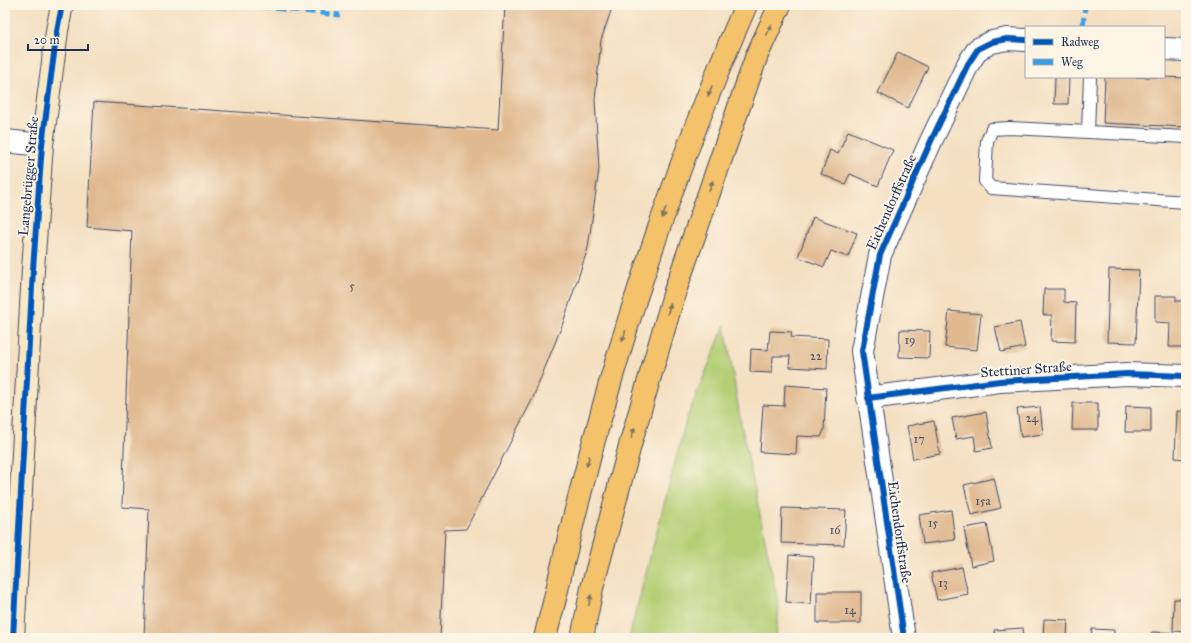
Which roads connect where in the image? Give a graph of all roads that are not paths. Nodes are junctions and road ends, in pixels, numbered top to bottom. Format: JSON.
{"nodes":[{"id":1,"x":62,"y":5,"type":"edge"},
{"id":2,"x":746,"y":5,"type":"edge"},
{"id":3,"x":780,"y":5,"type":"edge"},
{"id":4,"x":1025,"y":40,"type":"edge"},
{"id":5,"x":1165,"y":49,"type":"edge"},
{"id":6,"x":1186,"y":50,"type":"edge"},
{"id":7,"x":1090,"y":78,"type":"edge"},
{"id":8,"x":1088,"y":132,"type":"junction"},
{"id":9,"x":1186,"y":137,"type":"edge"},
{"id":10,"x":5,"y":141,"type":"edge"},
{"id":11,"x":42,"y":145,"type":"junction"},
{"id":12,"x":1186,"y":202,"type":"edge"},
{"id":13,"x":1186,"y":376,"type":"edge"},
{"id":14,"x":868,"y":398,"type":"junction"},
{"id":15,"x":13,"y":638,"type":"edge"},
{"id":16,"x":546,"y":638,"type":"edge"},
{"id":17,"x":582,"y":638,"type":"edge"},
{"id":18,"x":904,"y":638,"type":"edge"}],
"edges":[{"from":1,"to":11,"type":"street","name":"Langebrügger Straße"},
{"from":2,"to":16,"type":"highway","one_way":true},
{"from":17,"to":3,"type":"highway","one_way":true},
{"from":4,"to":14,"type":"street","name":"Eichendorffstraße"},
{"from":5,"to":6,"type":"street"},
{"from":7,"to":8,"type":"lane"},
{"from":8,"to":9,"type":"lane"},
{"from":8,"to":12,"type":"lane"},
{"from":10,"to":11,"type":"street"},
{"from":11,"to":15,"type":"street","name":"Langebrügger Straße"},
{"from":13,"to":14,"type":"street","name":"Stettiner Straße"},
{"from":14,"to":18,"type":"street","name":"Eichendorffstraße"}]}
